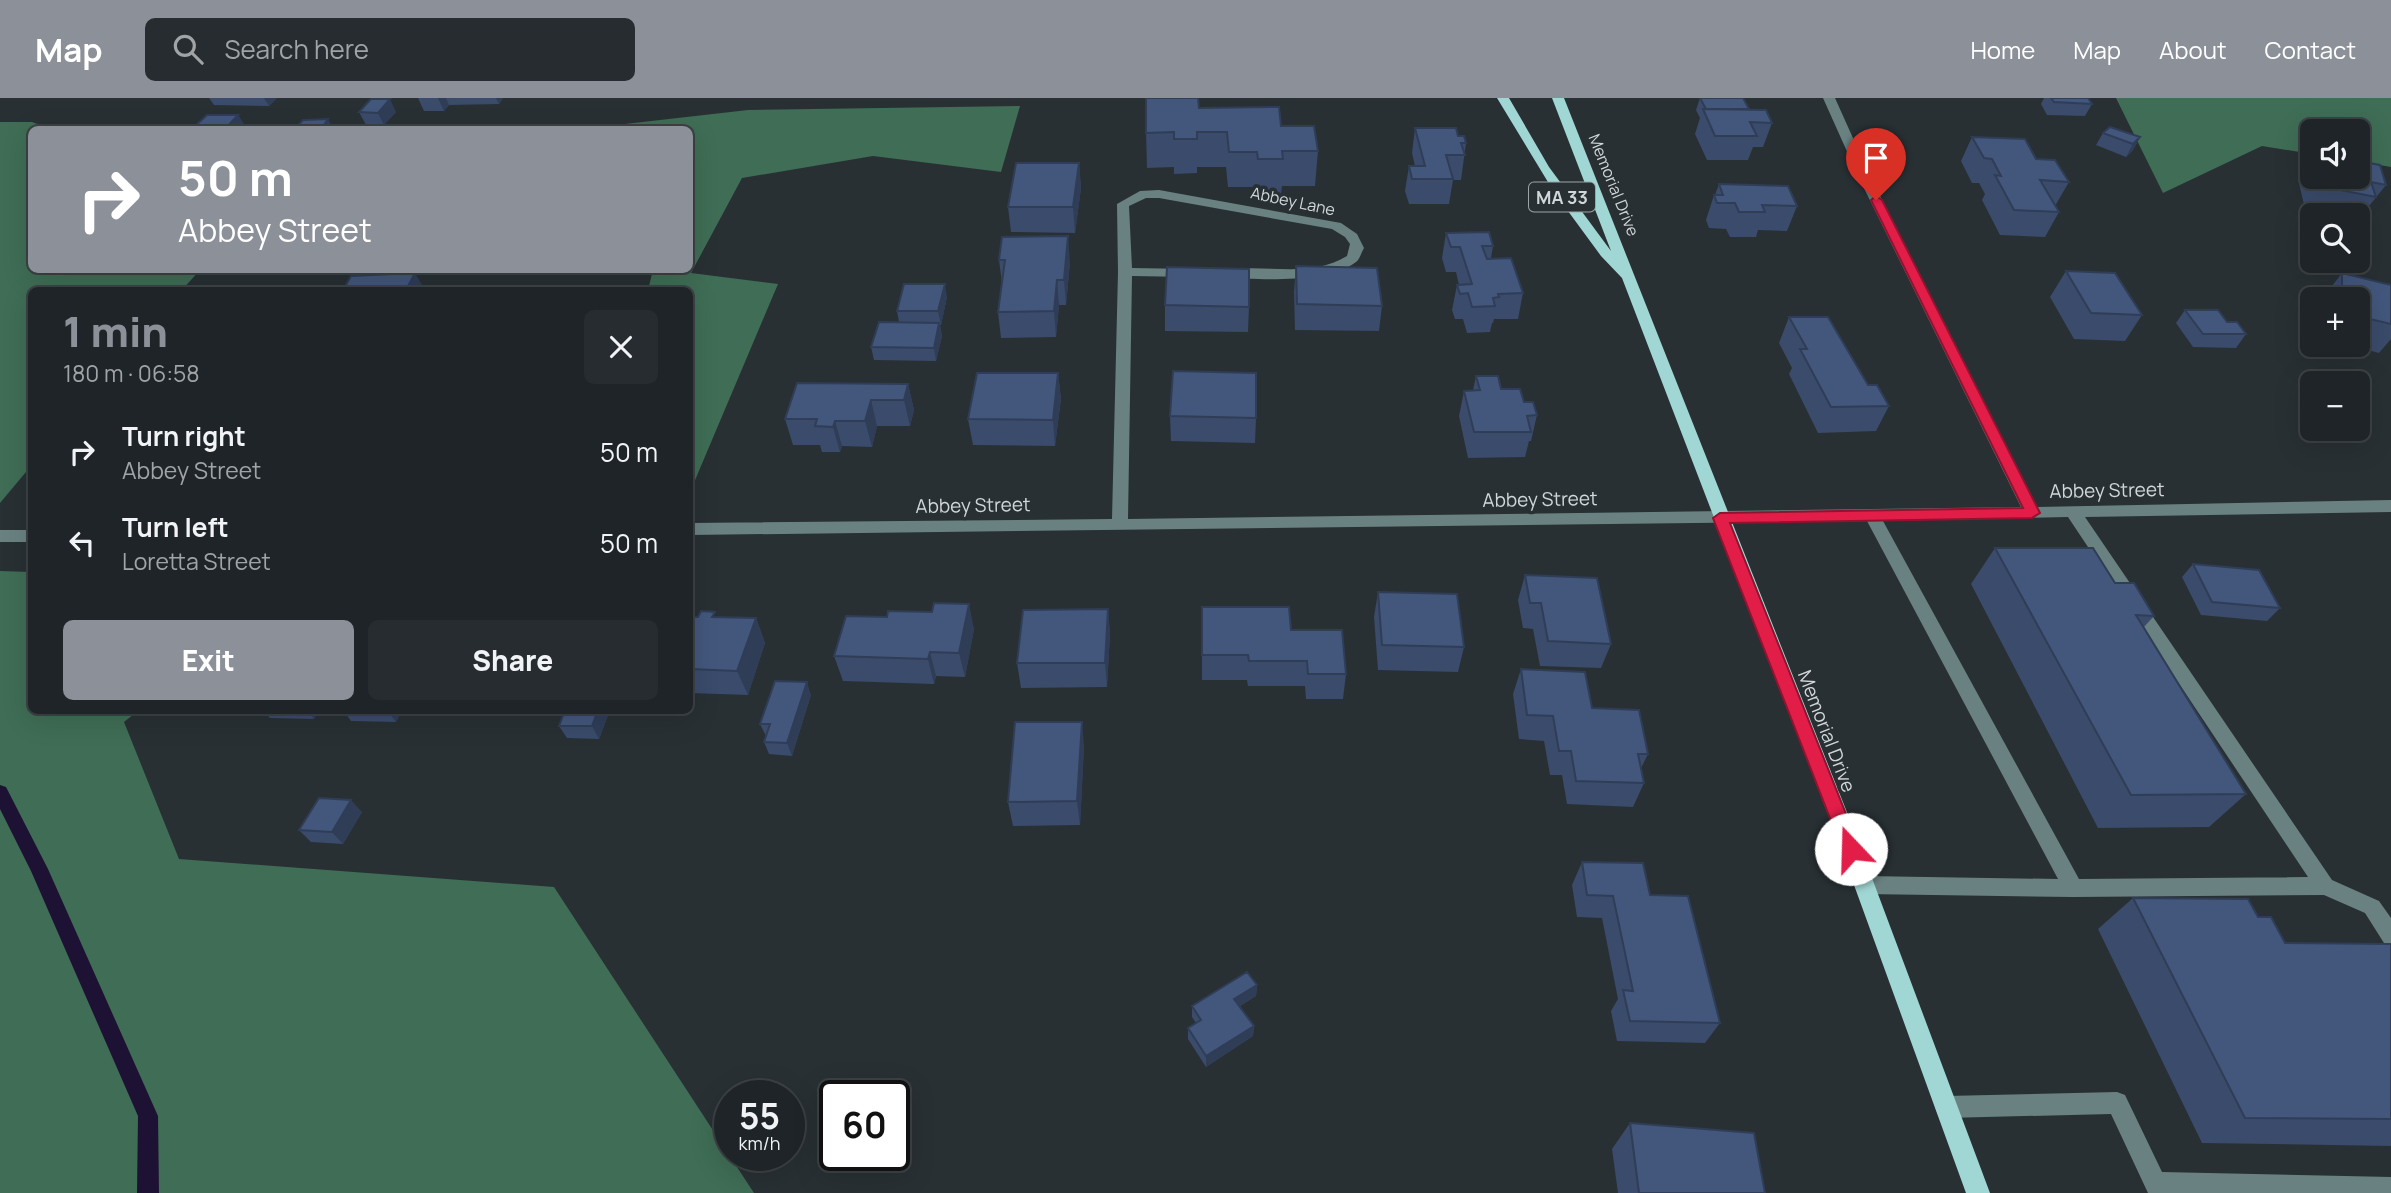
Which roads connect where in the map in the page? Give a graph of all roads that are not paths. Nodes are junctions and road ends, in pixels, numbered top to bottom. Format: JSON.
{"nodes":[{"id":1,"x":1503,"y":98,"type":"edge"},
{"id":2,"x":1558,"y":98,"type":"edge"},
{"id":3,"x":1829,"y":98,"type":"edge"},
{"id":4,"x":1125,"y":272,"type":"junction"},
{"id":5,"x":1633,"y":286,"type":"junction"},
{"id":6,"x":2391,"y":506,"type":"edge"},
{"id":7,"x":2073,"y":512,"type":"junction"},
{"id":8,"x":2032,"y":513,"type":"junction"},
{"id":9,"x":1872,"y":515,"type":"junction"},
{"id":10,"x":1720,"y":518,"type":"junction"},
{"id":11,"x":1120,"y":525,"type":"junction"},
{"id":12,"x":693,"y":529,"type":"edge"},
{"id":13,"x":0,"y":536,"type":"edge"},
{"id":14,"x":28,"y":536,"type":"edge"},
{"id":15,"x":1865,"y":886,"type":"junction"},
{"id":16,"x":2325,"y":886,"type":"junction"},
{"id":17,"x":2073,"y":888,"type":"junction"},
{"id":18,"x":2391,"y":936,"type":"edge"},
{"id":19,"x":1946,"y":1107,"type":"junction"},
{"id":20,"x":2391,"y":1189,"type":"edge"},
{"id":21,"x":1979,"y":1193,"type":"edge"}],
"edges":[{"from":1,"to":5,"type":"main road","name":"Memorial Drive","number":"MA 33"},
{"from":2,"to":5,"type":"main road","name":"Memorial Drive","number":"MA 33"},
{"from":3,"to":8,"type":"street"},
{"from":4,"to":4,"type":"street","name":"Abbey Lane"},
{"from":4,"to":11,"type":"street","name":"Abbey Lane"},
{"from":5,"to":10,"type":"main road","name":"Memorial Drive","number":"MA 33"},
{"from":6,"to":7,"type":"street","name":"Abbey Street"},
{"from":7,"to":8,"type":"street","name":"Abbey Street"},
{"from":7,"to":16,"type":"street"},
{"from":8,"to":9,"type":"street","name":"Abbey Street"},
{"from":9,"to":10,"type":"street","name":"Abbey Street"},
{"from":9,"to":17,"type":"street"},
{"from":10,"to":11,"type":"street","name":"Abbey Street"},
{"from":10,"to":15,"type":"main road","name":"Memorial Drive","number":"MA 33"},
{"from":11,"to":12,"type":"street","name":"Abbey Street"},
{"from":13,"to":14,"type":"street"},
{"from":15,"to":17,"type":"street"},
{"from":15,"to":19,"type":"main road","name":"Memorial Drive","number":"MA 33"},
{"from":16,"to":17,"type":"street"},
{"from":16,"to":18,"type":"street"},
{"from":19,"to":20,"type":"street"},
{"from":19,"to":21,"type":"main road","name":"Memorial Drive","number":"MA 33"}]}
